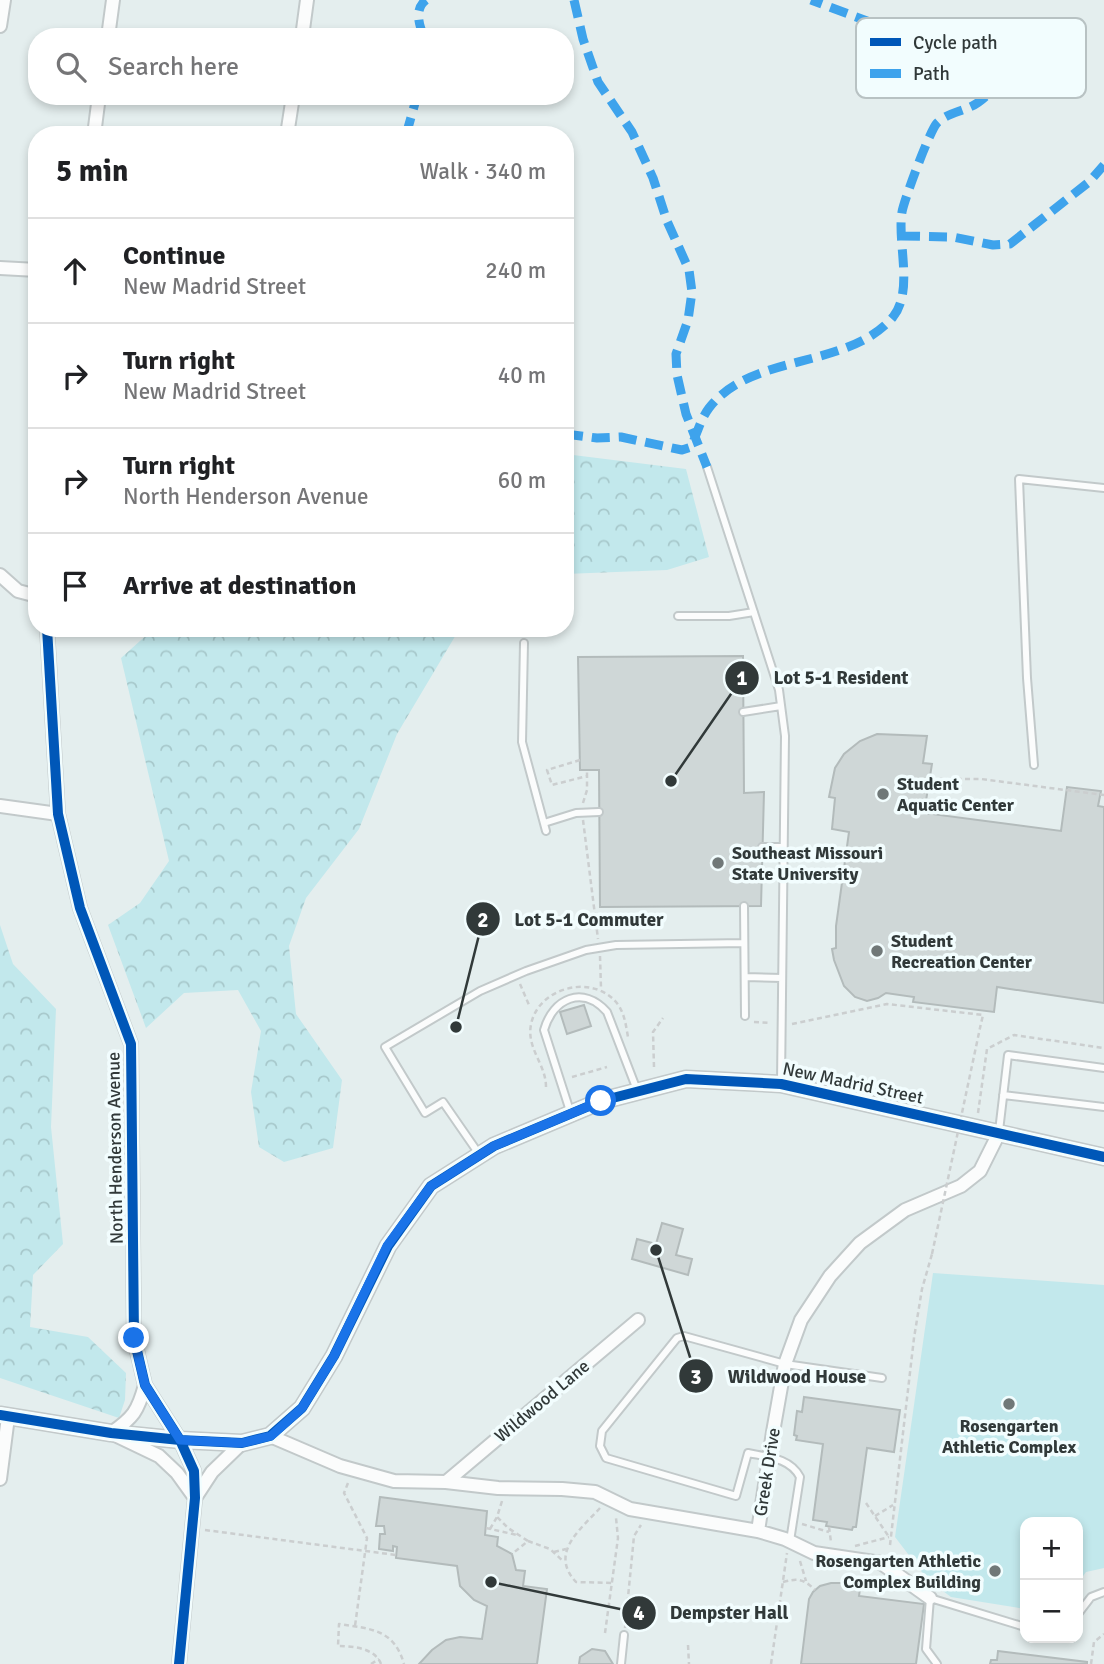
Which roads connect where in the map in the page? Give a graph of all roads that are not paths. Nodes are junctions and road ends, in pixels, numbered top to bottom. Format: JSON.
{"nodes":[{"id":1,"x":4,"y":0,"type":"edge"},
{"id":2,"x":113,"y":0,"type":"edge"},
{"id":3,"x":307,"y":0,"type":"edge"},
{"id":4,"x":0,"y":26,"type":"edge"},
{"id":5,"x":109,"y":28,"type":"edge"},
{"id":6,"x":303,"y":28,"type":"edge"},
{"id":7,"x":98,"y":105,"type":"edge"},
{"id":8,"x":292,"y":105,"type":"edge"},
{"id":9,"x":95,"y":126,"type":"edge"},
{"id":10,"x":288,"y":126,"type":"edge"},
{"id":11,"x":0,"y":268,"type":"edge"},
{"id":12,"x":28,"y":270,"type":"edge"},
{"id":13,"x":707,"y":467,"type":"dead end"},
{"id":14,"x":1104,"y":488,"type":"edge"},
{"id":15,"x":0,"y":575,"type":"edge"},
{"id":16,"x":28,"y":594,"type":"edge"},
{"id":17,"x":754,"y":612,"type":"junction"},
{"id":18,"x":678,"y":616,"type":"dead end"},
{"id":19,"x":48,"y":637,"type":"edge"},
{"id":20,"x":524,"y":643,"type":"dead end"},
{"id":21,"x":781,"y":706,"type":"junction"},
{"id":22,"x":743,"y":712,"type":"dead end"},
{"id":23,"x":1034,"y":765,"type":"dead end"},
{"id":24,"x":0,"y":806,"type":"edge"},
{"id":25,"x":599,"y":812,"type":"dead end"},
{"id":26,"x":58,"y":814,"type":"junction"},
{"id":27,"x":544,"y":823,"type":"junction"},
{"id":28,"x":546,"y":831,"type":"dead end"},
{"id":29,"x":762,"y":847,"type":"dead end"},
{"id":30,"x":783,"y":847,"type":"junction"},
{"id":31,"x":744,"y":906,"type":"dead end"},
{"id":32,"x":744,"y":943,"type":"junction"},
{"id":33,"x":745,"y":977,"type":"junction"},
{"id":34,"x":782,"y":978,"type":"junction"},
{"id":35,"x":745,"y":1016,"type":"road end"},
{"id":36,"x":1104,"y":1068,"type":"edge"},
{"id":37,"x":780,"y":1084,"type":"junction"},
{"id":38,"x":638,"y":1092,"type":"junction"},
{"id":39,"x":1003,"y":1094,"type":"junction"},
{"id":40,"x":1104,"y":1107,"type":"edge"},
{"id":41,"x":571,"y":1114,"type":"junction"},
{"id":42,"x":999,"y":1133,"type":"junction"},
{"id":43,"x":480,"y":1155,"type":"junction"},
{"id":44,"x":1104,"y":1157,"type":"edge"},
{"id":45,"x":638,"y":1320,"type":"dead end"},
{"id":46,"x":785,"y":1364,"type":"junction"},
{"id":47,"x":882,"y":1378,"type":"dead end"},
{"id":48,"x":145,"y":1385,"type":"junction"},
{"id":49,"x":4,"y":1416,"type":"edge"},
{"id":50,"x":111,"y":1433,"type":"junction"},
{"id":51,"x":271,"y":1436,"type":"junction"},
{"id":52,"x":180,"y":1440,"type":"junction"},
{"id":53,"x":242,"y":1443,"type":"junction"},
{"id":54,"x":769,"y":1457,"type":"junction"},
{"id":55,"x":0,"y":1479,"type":"edge"},
{"id":56,"x":446,"y":1482,"type":"junction"},
{"id":57,"x":195,"y":1497,"type":"junction"},
{"id":58,"x":758,"y":1531,"type":"junction"},
{"id":59,"x":790,"y":1541,"type":"junction"},
{"id":60,"x":1104,"y":1592,"type":"edge"},
{"id":61,"x":930,"y":1598,"type":"junction"},
{"id":62,"x":1083,"y":1607,"type":"edge"},
{"id":63,"x":1020,"y":1625,"type":"edge"},
{"id":64,"x":624,"y":1635,"type":"road end"},
{"id":65,"x":179,"y":1664,"type":"edge"},
{"id":66,"x":621,"y":1664,"type":"edge"},
{"id":67,"x":937,"y":1664,"type":"edge"}],
"edges":[{"from":1,"to":4,"type":"street"},
{"from":2,"to":5,"type":"street"},
{"from":3,"to":6,"type":"street"},
{"from":7,"to":9,"type":"street"},
{"from":8,"to":10,"type":"street"},
{"from":11,"to":12,"type":"street"},
{"from":13,"to":17,"type":"lane"},
{"from":14,"to":23,"type":"lane"},
{"from":15,"to":16,"type":"street"},
{"from":17,"to":18,"type":"lane"},
{"from":17,"to":21,"type":"lane"},
{"from":19,"to":26,"type":"street","name":"North Henderson Avenue"},
{"from":20,"to":27,"type":"lane"},
{"from":21,"to":22,"type":"lane"},
{"from":21,"to":30,"type":"lane"},
{"from":24,"to":26,"type":"street"},
{"from":25,"to":27,"type":"lane"},
{"from":26,"to":48,"type":"street","name":"North Henderson Avenue"},
{"from":27,"to":28,"type":"lane"},
{"from":29,"to":30,"type":"lane"},
{"from":30,"to":34,"type":"lane"},
{"from":31,"to":32,"type":"lane"},
{"from":32,"to":33,"type":"lane"},
{"from":32,"to":43,"type":"lane"},
{"from":33,"to":34,"type":"lane"},
{"from":33,"to":35,"type":"lane"},
{"from":34,"to":37,"type":"lane"},
{"from":36,"to":39,"type":"lane"},
{"from":37,"to":38,"type":"street","name":"New Madrid Street"},
{"from":37,"to":42,"type":"street","name":"New Madrid Street"},
{"from":38,"to":41,"type":"street","name":"New Madrid Street"},
{"from":38,"to":41,"type":"lane"},
{"from":39,"to":40,"type":"lane"},
{"from":39,"to":42,"type":"lane"},
{"from":41,"to":43,"type":"street","name":"New Madrid Street"},
{"from":42,"to":44,"type":"street","name":"New Madrid Street"},
{"from":42,"to":46,"type":"street","name":"Greek Drive"},
{"from":43,"to":51,"type":"street","name":"New Madrid Street"},
{"from":45,"to":56,"type":"street","name":"Wildwood Lane"},
{"from":46,"to":47,"type":"lane"},
{"from":46,"to":54,"type":"street","name":"Greek Drive"},
{"from":46,"to":54,"type":"lane"},
{"from":48,"to":50,"type":"street"},
{"from":48,"to":52,"type":"street","name":"North Henderson Avenue"},
{"from":49,"to":50,"type":"street","name":"New Madrid Street"},
{"from":49,"to":55,"type":"street"},
{"from":50,"to":52,"type":"street","name":"New Madrid Street"},
{"from":50,"to":57,"type":"street"},
{"from":51,"to":53,"type":"street","name":"New Madrid Street"},
{"from":51,"to":56,"type":"street","name":"Greek Drive"},
{"from":52,"to":53,"type":"street","name":"New Madrid Street"},
{"from":52,"to":57,"type":"street","name":"North Henderson Avenue"},
{"from":53,"to":57,"type":"street"},
{"from":54,"to":58,"type":"street","name":"Greek Drive"},
{"from":54,"to":59,"type":"lane"},
{"from":56,"to":58,"type":"street","name":"Greek Drive"},
{"from":57,"to":65,"type":"street","name":"North Henderson Avenue"},
{"from":58,"to":59,"type":"street"},
{"from":59,"to":61,"type":"street"},
{"from":60,"to":62,"type":"lane"},
{"from":61,"to":63,"type":"lane"},
{"from":61,"to":67,"type":"lane"},
{"from":64,"to":66,"type":"lane"}]}
